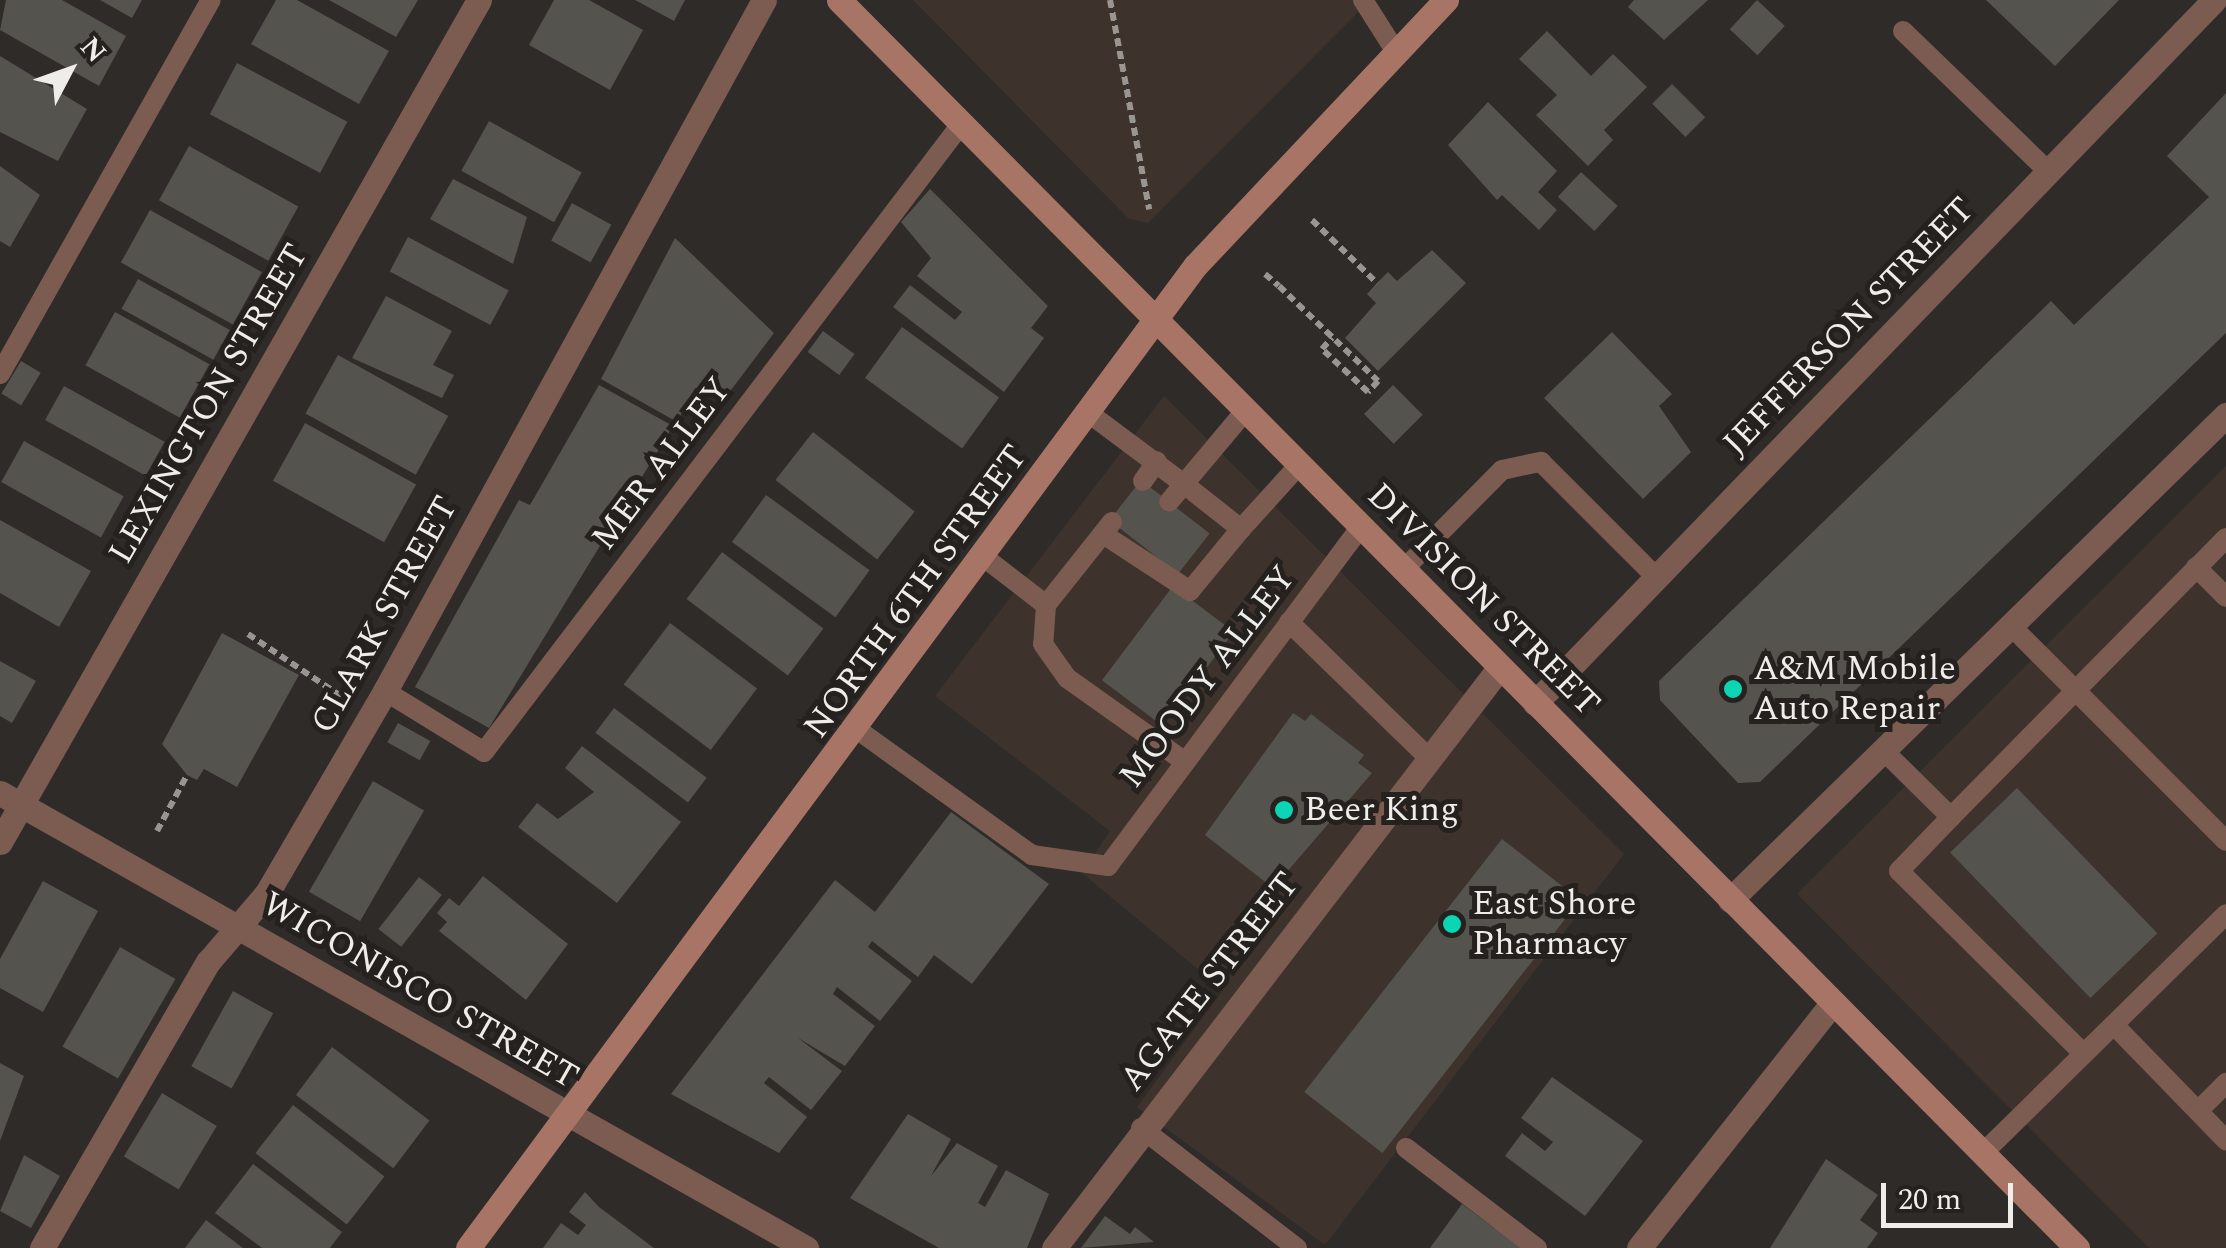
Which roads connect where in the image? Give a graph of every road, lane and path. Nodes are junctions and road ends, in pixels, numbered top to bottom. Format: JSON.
{"nodes":[{"id":1,"x":211,"y":0,"type":"edge"},
{"id":2,"x":479,"y":0,"type":"edge"},
{"id":3,"x":764,"y":0,"type":"edge"},
{"id":4,"x":840,"y":0,"type":"edge"},
{"id":5,"x":1110,"y":0,"type":"edge"},
{"id":6,"x":1364,"y":0,"type":"edge"},
{"id":7,"x":1446,"y":0,"type":"edge"},
{"id":8,"x":2214,"y":0,"type":"edge"},
{"id":9,"x":1903,"y":31,"type":"dead end"},
{"id":10,"x":1396,"y":52,"type":"junction"},
{"id":11,"x":962,"y":124,"type":"junction"},
{"id":12,"x":2048,"y":171,"type":"junction"},
{"id":13,"x":1150,"y":210,"type":"dead end"},
{"id":14,"x":1312,"y":220,"type":"dead end"},
{"id":15,"x":1265,"y":274,"type":"dead end"},
{"id":16,"x":1377,"y":284,"type":"dead end"},
{"id":17,"x":1157,"y":319,"type":"junction"},
{"id":18,"x":1332,"y":338,"type":"junction"},
{"id":19,"x":0,"y":374,"type":"edge"},
{"id":20,"x":1246,"y":410,"type":"junction"},
{"id":21,"x":1090,"y":414,"type":"junction"},
{"id":22,"x":2226,"y":415,"type":"edge"},
{"id":23,"x":1157,"y":462,"type":"junction"},
{"id":24,"x":1300,"y":464,"type":"junction"},
{"id":25,"x":1143,"y":481,"type":"dead end"},
{"id":26,"x":1184,"y":484,"type":"junction"},
{"id":27,"x":1169,"y":502,"type":"dead end"},
{"id":28,"x":1361,"y":526,"type":"junction"},
{"id":29,"x":1241,"y":528,"type":"junction"},
{"id":30,"x":2226,"y":538,"type":"edge"},
{"id":31,"x":985,"y":558,"type":"junction"},
{"id":32,"x":2196,"y":567,"type":"junction"},
{"id":33,"x":1404,"y":569,"type":"junction"},
{"id":34,"x":1656,"y":576,"type":"junction"},
{"id":35,"x":2226,"y":597,"type":"edge"},
{"id":36,"x":1046,"y":606,"type":"junction"},
{"id":37,"x":1289,"y":622,"type":"junction"},
{"id":38,"x":2010,"y":625,"type":"junction"},
{"id":39,"x":248,"y":634,"type":"dead end"},
{"id":40,"x":1500,"y":667,"type":"junction"},
{"id":41,"x":2074,"y":688,"type":"junction"},
{"id":42,"x":385,"y":691,"type":"junction"},
{"id":43,"x":352,"y":702,"type":"dead end"},
{"id":44,"x":1535,"y":703,"type":"junction"},
{"id":45,"x":858,"y":730,"type":"junction"},
{"id":46,"x":1885,"y":752,"type":"junction"},
{"id":47,"x":1429,"y":758,"type":"junction"},
{"id":48,"x":1185,"y":762,"type":"junction"},
{"id":49,"x":187,"y":775,"type":"dead end"},
{"id":50,"x":10,"y":799,"type":"edge"},
{"id":51,"x":1950,"y":817,"type":"junction"},
{"id":52,"x":158,"y":831,"type":"dead end"},
{"id":53,"x":2226,"y":841,"type":"edge"},
{"id":54,"x":0,"y":842,"type":"edge"},
{"id":55,"x":1730,"y":900,"type":"junction"},
{"id":56,"x":2226,"y":914,"type":"edge"},
{"id":57,"x":239,"y":928,"type":"junction"},
{"id":58,"x":1832,"y":1002,"type":"junction"},
{"id":59,"x":2114,"y":1025,"type":"junction"},
{"id":60,"x":2084,"y":1054,"type":"junction"},
{"id":61,"x":2223,"y":1090,"type":"edge"},
{"id":62,"x":2198,"y":1111,"type":"junction"},
{"id":63,"x":572,"y":1117,"type":"junction"},
{"id":64,"x":1141,"y":1128,"type":"junction"},
{"id":65,"x":2226,"y":1140,"type":"edge"},
{"id":66,"x":1406,"y":1148,"type":"dead end"},
{"id":67,"x":1982,"y":1154,"type":"junction"},
{"id":68,"x":42,"y":1248,"type":"edge"},
{"id":69,"x":468,"y":1248,"type":"edge"},
{"id":70,"x":806,"y":1248,"type":"edge"},
{"id":71,"x":1054,"y":1248,"type":"edge"},
{"id":72,"x":1297,"y":1248,"type":"edge"},
{"id":73,"x":1536,"y":1248,"type":"edge"},
{"id":74,"x":1639,"y":1248,"type":"edge"},
{"id":75,"x":2077,"y":1248,"type":"edge"}],
"edges":[{"from":1,"to":19,"type":"lane"},
{"from":2,"to":50,"type":"street","name":"LEXINGTON STREET"},
{"from":3,"to":42,"type":"street","name":"CLARK STREET"},
{"from":4,"to":11,"type":"main road","name":"DIVISION STREET"},
{"from":5,"to":13,"type":"path"},
{"from":6,"to":10,"type":"lane"},
{"from":7,"to":10,"type":"main road","name":"NORTH 6TH STREET"},
{"from":8,"to":12,"type":"street","name":"JEFFERSON STREET"},
{"from":9,"to":12,"type":"lane"},
{"from":10,"to":17,"type":"main road","name":"NORTH 6TH STREET"},
{"from":11,"to":17,"type":"main road","name":"DIVISION STREET"},
{"from":11,"to":42,"type":"lane","name":"MER ALLEY"},
{"from":12,"to":34,"type":"street","name":"JEFFERSON STREET"},
{"from":14,"to":16,"type":"path"},
{"from":15,"to":18,"type":"path"},
{"from":17,"to":20,"type":"main road","name":"DIVISION STREET"},
{"from":17,"to":21,"type":"main road","name":"NORTH 6TH STREET"},
{"from":18,"to":18,"type":"path"},
{"from":20,"to":24,"type":"main road","name":"DIVISION STREET"},
{"from":20,"to":26,"type":"lane"},
{"from":21,"to":23,"type":"lane"},
{"from":21,"to":31,"type":"main road","name":"NORTH 6TH STREET"},
{"from":22,"to":38,"type":"street"},
{"from":23,"to":25,"type":"lane"},
{"from":23,"to":26,"type":"lane"},
{"from":24,"to":28,"type":"main road","name":"DIVISION STREET"},
{"from":24,"to":29,"type":"lane"},
{"from":26,"to":27,"type":"lane"},
{"from":26,"to":29,"type":"lane"},
{"from":28,"to":33,"type":"main road","name":"DIVISION STREET"},
{"from":28,"to":37,"type":"lane","name":"MOODY ALLEY"},
{"from":29,"to":36,"type":"lane"},
{"from":30,"to":32,"type":"lane"},
{"from":31,"to":36,"type":"lane"},
{"from":31,"to":45,"type":"main road","name":"NORTH 6TH STREET"},
{"from":32,"to":35,"type":"lane"},
{"from":32,"to":41,"type":"lane"},
{"from":33,"to":34,"type":"lane"},
{"from":33,"to":40,"type":"main road","name":"DIVISION STREET"},
{"from":34,"to":44,"type":"street","name":"JEFFERSON STREET"},
{"from":36,"to":48,"type":"lane"},
{"from":37,"to":47,"type":"lane"},
{"from":37,"to":48,"type":"lane","name":"MOODY ALLEY"},
{"from":38,"to":41,"type":"lane"},
{"from":38,"to":46,"type":"street"},
{"from":39,"to":43,"type":"path"},
{"from":40,"to":44,"type":"main road","name":"DIVISION STREET"},
{"from":40,"to":47,"type":"street","name":"AGATE STREET"},
{"from":41,"to":51,"type":"lane"},
{"from":41,"to":53,"type":"lane"},
{"from":42,"to":57,"type":"street","name":"CLARK STREET"},
{"from":44,"to":55,"type":"main road","name":"DIVISION STREET"},
{"from":45,"to":48,"type":"lane","name":"MOODY ALLEY"},
{"from":45,"to":63,"type":"main road","name":"NORTH 6TH STREET"},
{"from":46,"to":51,"type":"lane"},
{"from":46,"to":55,"type":"street"},
{"from":47,"to":64,"type":"street","name":"AGATE STREET"},
{"from":49,"to":52,"type":"path"},
{"from":50,"to":54,"type":"street","name":"LEXINGTON STREET"},
{"from":50,"to":57,"type":"street","name":"WICONISCO STREET"},
{"from":51,"to":60,"type":"lane"},
{"from":55,"to":58,"type":"main road","name":"DIVISION STREET"},
{"from":56,"to":59,"type":"lane"},
{"from":57,"to":63,"type":"street","name":"WICONISCO STREET"},
{"from":57,"to":68,"type":"street","name":"CLARK STREET"},
{"from":58,"to":67,"type":"main road","name":"DIVISION STREET"},
{"from":58,"to":74,"type":"street"},
{"from":59,"to":60,"type":"lane"},
{"from":59,"to":62,"type":"lane"},
{"from":60,"to":67,"type":"lane"},
{"from":61,"to":62,"type":"lane"},
{"from":62,"to":65,"type":"lane"},
{"from":63,"to":69,"type":"main road","name":"NORTH 6TH STREET"},
{"from":63,"to":70,"type":"street","name":"WICONISCO STREET"},
{"from":64,"to":71,"type":"street","name":"AGATE STREET"},
{"from":64,"to":72,"type":"lane"},
{"from":66,"to":73,"type":"lane"},
{"from":67,"to":75,"type":"main road","name":"DIVISION STREET"}]}
